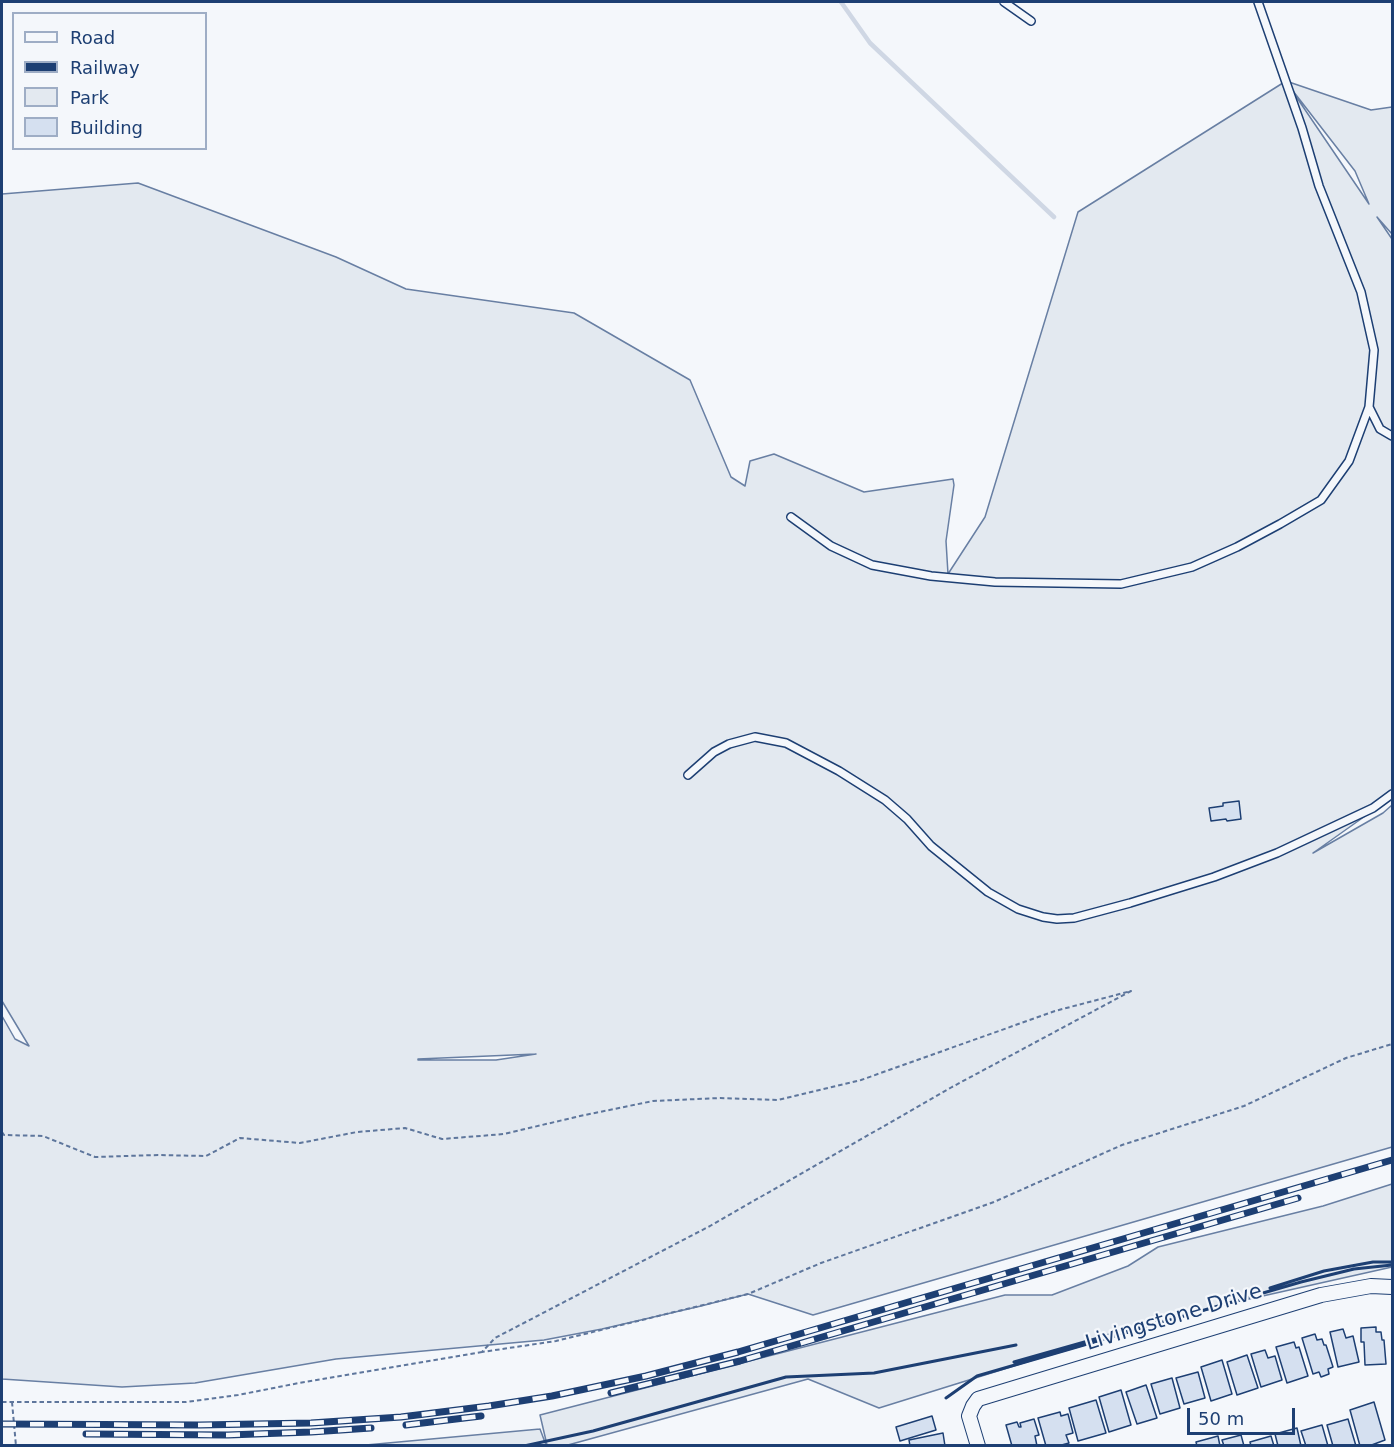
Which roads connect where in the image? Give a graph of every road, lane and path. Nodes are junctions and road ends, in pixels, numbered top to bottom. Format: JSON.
{"nodes":[{"id":1,"x":1004,"y":2,"type":"edge"},
{"id":2,"x":1258,"y":2,"type":"edge"},
{"id":3,"x":1031,"y":21,"type":"dead end"},
{"id":4,"x":1369,"y":407,"type":"junction"},
{"id":5,"x":1392,"y":436,"type":"edge"},
{"id":6,"x":791,"y":518,"type":"dead end"},
{"id":7,"x":688,"y":775,"type":"dead end"},
{"id":8,"x":1392,"y":794,"type":"edge"},
{"id":9,"x":1392,"y":1044,"type":"edge"},
{"id":10,"x":2,"y":1132,"type":"edge"},
{"id":11,"x":1392,"y":1287,"type":"edge"},
{"id":12,"x":482,"y":1352,"type":"junction"},
{"id":13,"x":2,"y":1402,"type":"edge"},
{"id":14,"x":12,"y":1402,"type":"junction"},
{"id":15,"x":16,"y":1446,"type":"edge"},
{"id":16,"x":978,"y":1446,"type":"edge"}],
"edges":[{"from":1,"to":3,"type":"lane"},
{"from":2,"to":4,"type":"lane"},
{"from":4,"to":5,"type":"lane"},
{"from":4,"to":6,"type":"lane"},
{"from":7,"to":8,"type":"lane"},
{"from":9,"to":12,"type":"path"},
{"from":10,"to":12,"type":"path"},
{"from":11,"to":16,"type":"street","name":"Livingstone Drive"},
{"from":12,"to":14,"type":"path"},
{"from":13,"to":14,"type":"path"},
{"from":14,"to":15,"type":"path"}]}
